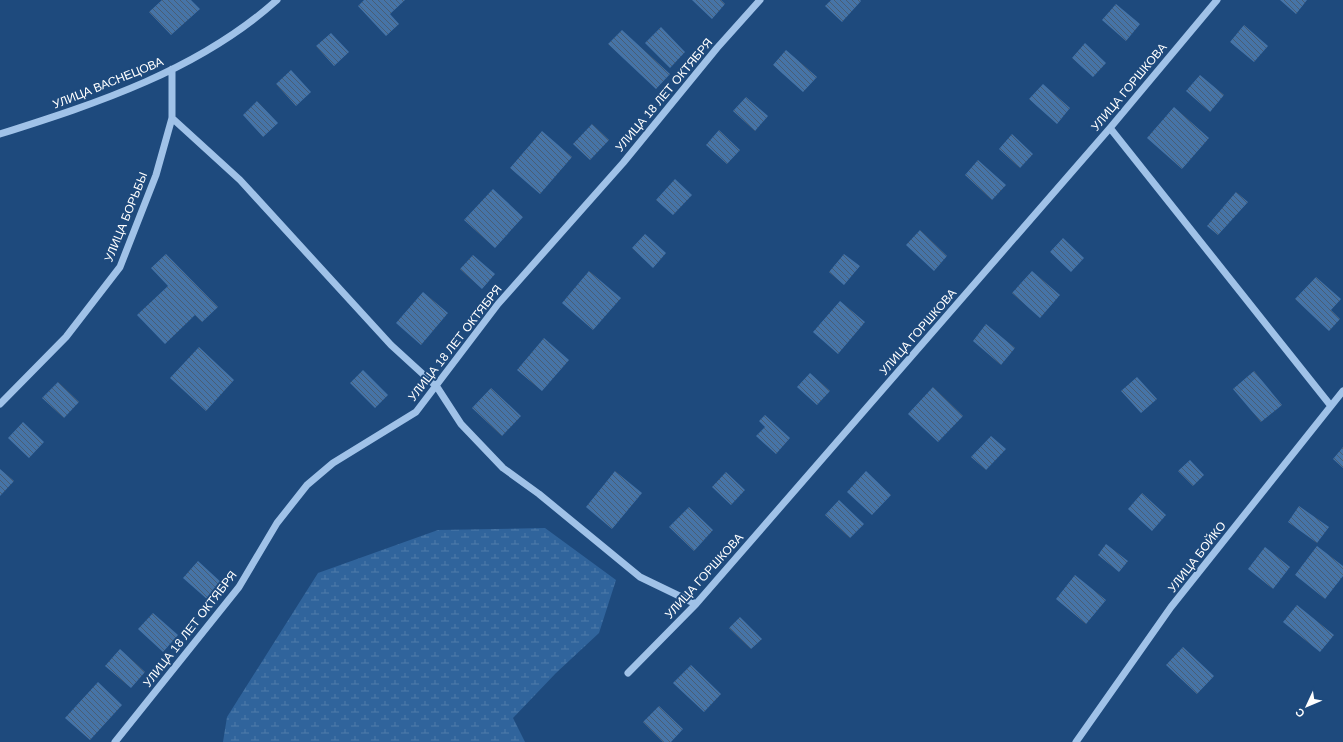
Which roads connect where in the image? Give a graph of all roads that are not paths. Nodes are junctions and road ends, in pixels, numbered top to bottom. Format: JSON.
{"nodes":[{"id":1,"x":277,"y":0,"type":"edge"},
{"id":2,"x":760,"y":0,"type":"edge"},
{"id":3,"x":1216,"y":0,"type":"edge"},
{"id":4,"x":172,"y":69,"type":"junction"},
{"id":5,"x":172,"y":118,"type":"junction"},
{"id":6,"x":1110,"y":128,"type":"junction"},
{"id":7,"x":0,"y":134,"type":"edge"},
{"id":8,"x":437,"y":387,"type":"junction"},
{"id":9,"x":1343,"y":391,"type":"edge"},
{"id":10,"x":0,"y":404,"type":"edge"},
{"id":11,"x":1332,"y":406,"type":"junction"},
{"id":12,"x":696,"y":604,"type":"junction"},
{"id":13,"x":628,"y":673,"type":"dead end"},
{"id":14,"x":115,"y":742,"type":"edge"},
{"id":15,"x":1076,"y":742,"type":"edge"}],
"edges":[{"from":1,"to":4,"type":"street","name":"УЛИЦА ВАСНЕЦОВА"},
{"from":2,"to":8,"type":"street","name":"УЛИЦА 18 ЛЕТ ОКТЯБРЯ"},
{"from":3,"to":6,"type":"street","name":"УЛИЦА ГОРШКОВА"},
{"from":4,"to":5,"type":"street","name":"УЛИЦА БОРЬБЫ"},
{"from":4,"to":7,"type":"street","name":"УЛИЦА ВАСНЕЦОВА"},
{"from":5,"to":8,"type":"street"},
{"from":5,"to":10,"type":"street","name":"УЛИЦА БОРЬБЫ"},
{"from":6,"to":11,"type":"street"},
{"from":6,"to":12,"type":"street","name":"УЛИЦА ГОРШКОВА"},
{"from":8,"to":12,"type":"street"},
{"from":8,"to":14,"type":"street","name":"УЛИЦА 18 ЛЕТ ОКТЯБРЯ"},
{"from":9,"to":11,"type":"street","name":"УЛИЦА БОЙКО"},
{"from":11,"to":15,"type":"street","name":"УЛИЦА БОЙКО"},
{"from":12,"to":13,"type":"street","name":"УЛИЦА ГОРШКОВА"}]}
